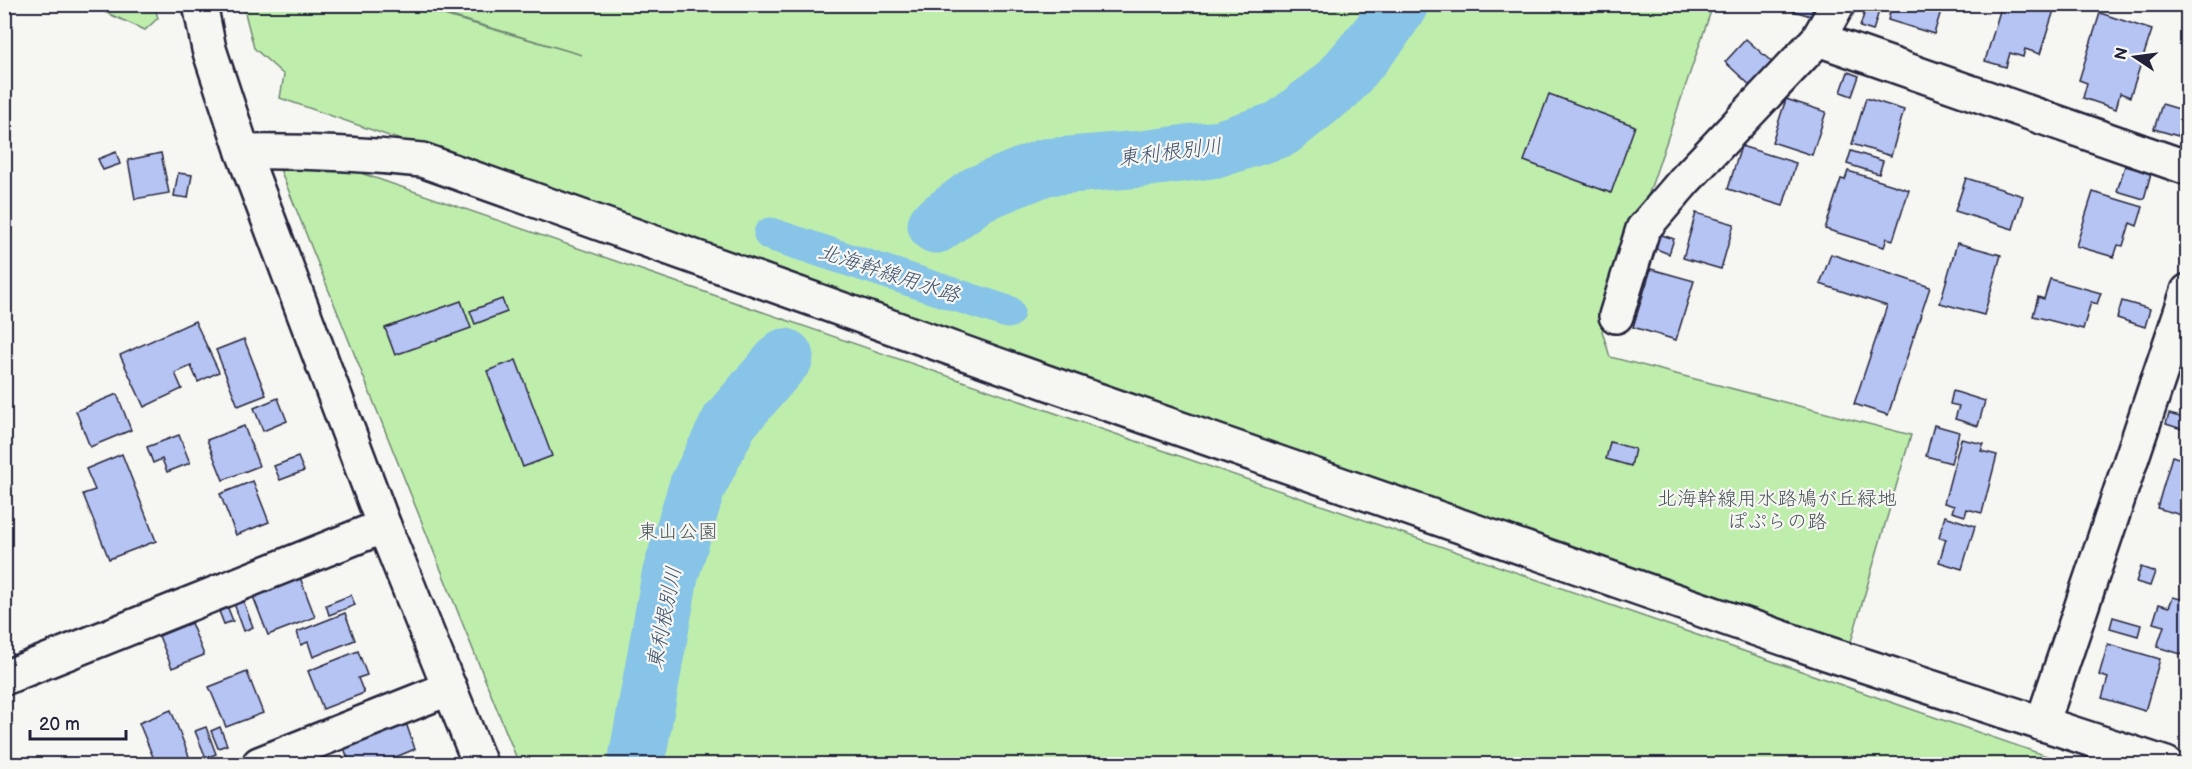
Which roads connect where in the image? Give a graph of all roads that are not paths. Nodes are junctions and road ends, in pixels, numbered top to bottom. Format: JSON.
{"nodes":[{"id":1,"x":200,"y":4,"type":"edge"},
{"id":2,"x":1838,"y":4,"type":"edge"},
{"id":3,"x":1818,"y":39,"type":"junction"},
{"id":4,"x":243,"y":152,"type":"junction"},
{"id":5,"x":2187,"y":168,"type":"edge"},
{"id":6,"x":2187,"y":291,"type":"edge"},
{"id":7,"x":1616,"y":316,"type":"dead end"},
{"id":8,"x":384,"y":526,"type":"junction"},
{"id":9,"x":4,"y":678,"type":"edge"},
{"id":10,"x":450,"y":688,"type":"junction"},
{"id":11,"x":2042,"y":724,"type":"junction"},
{"id":12,"x":259,"y":765,"type":"edge"},
{"id":13,"x":480,"y":765,"type":"edge"},
{"id":14,"x":2166,"y":765,"type":"edge"}],
"edges":[{"from":1,"to":4,"type":"street"},
{"from":2,"to":3,"type":"street"},
{"from":3,"to":5,"type":"street"},
{"from":3,"to":7,"type":"street"},
{"from":4,"to":8,"type":"street"},
{"from":4,"to":11,"type":"street"},
{"from":6,"to":11,"type":"street"},
{"from":8,"to":9,"type":"street"},
{"from":8,"to":10,"type":"street"},
{"from":10,"to":12,"type":"street"},
{"from":10,"to":13,"type":"street"},
{"from":11,"to":14,"type":"street"}]}
